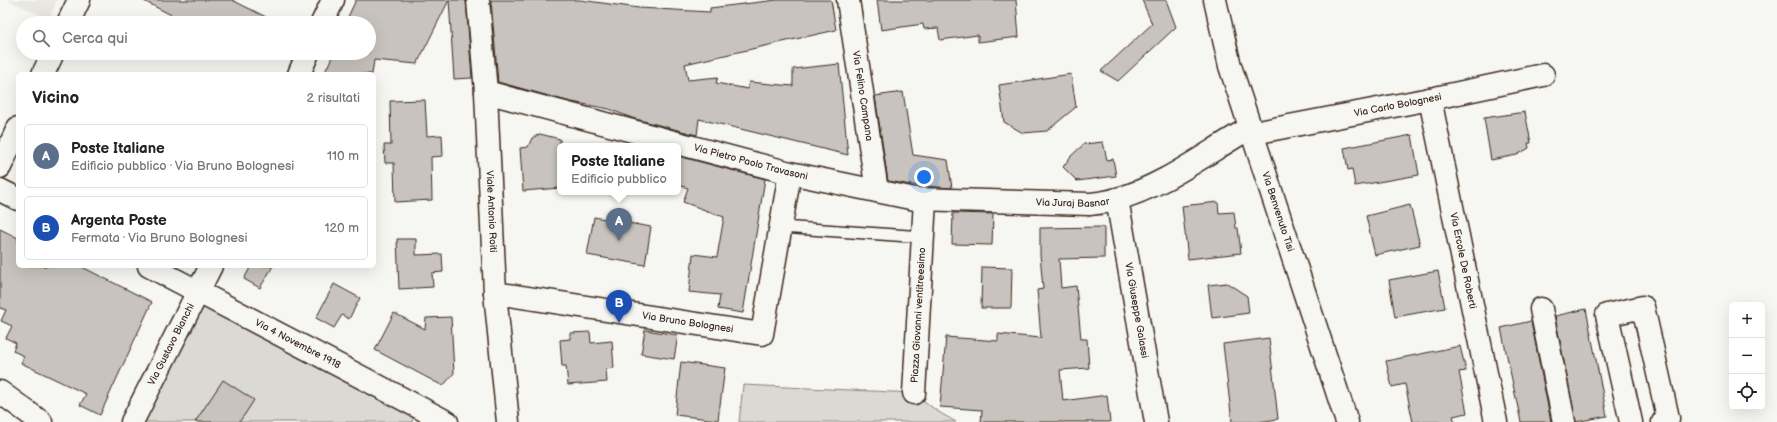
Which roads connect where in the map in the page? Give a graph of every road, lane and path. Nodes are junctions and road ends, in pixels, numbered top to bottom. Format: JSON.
{"nodes":[{"id":1,"x":79,"y":0,"type":"edge"},
{"id":2,"x":333,"y":0,"type":"edge"},
{"id":3,"x":478,"y":0,"type":"edge"},
{"id":4,"x":848,"y":0,"type":"edge"},
{"id":5,"x":1215,"y":0,"type":"edge"},
{"id":6,"x":71,"y":16,"type":"edge"},
{"id":7,"x":325,"y":16,"type":"edge"},
{"id":8,"x":50,"y":60,"type":"edge"},
{"id":9,"x":305,"y":60,"type":"edge"},
{"id":10,"x":44,"y":72,"type":"edge"},
{"id":11,"x":300,"y":72,"type":"edge"},
{"id":12,"x":1543,"y":75,"type":"dead end"},
{"id":13,"x":486,"y":92,"type":"junction"},
{"id":14,"x":1430,"y":100,"type":"junction"},
{"id":15,"x":1251,"y":131,"type":"junction"},
{"id":16,"x":16,"y":132,"type":"edge"},
{"id":17,"x":677,"y":143,"type":"edge"},
{"id":18,"x":681,"y":144,"type":"edge"},
{"id":19,"x":0,"y":167,"type":"edge"},
{"id":20,"x":790,"y":173,"type":"junction"},
{"id":21,"x":0,"y":190,"type":"edge"},
{"id":22,"x":877,"y":191,"type":"junction"},
{"id":23,"x":16,"y":198,"type":"edge"},
{"id":24,"x":926,"y":200,"type":"junction"},
{"id":25,"x":1117,"y":200,"type":"junction"},
{"id":26,"x":781,"y":227,"type":"junction"},
{"id":27,"x":923,"y":237,"type":"junction"},
{"id":28,"x":153,"y":268,"type":"edge"},
{"id":29,"x":210,"y":268,"type":"edge"},
{"id":30,"x":199,"y":292,"type":"junction"},
{"id":31,"x":496,"y":293,"type":"junction"},
{"id":32,"x":1541,"y":309,"type":"dead end"},
{"id":33,"x":0,"y":392,"type":"edge"},
{"id":34,"x":914,"y":393,"type":"dead end"},
{"id":35,"x":41,"y":422,"type":"edge"},
{"id":36,"x":132,"y":422,"type":"edge"},
{"id":37,"x":447,"y":422,"type":"edge"},
{"id":38,"x":508,"y":422,"type":"edge"},
{"id":39,"x":1156,"y":422,"type":"edge"},
{"id":40,"x":1347,"y":422,"type":"edge"},
{"id":41,"x":1496,"y":422,"type":"edge"},
{"id":42,"x":1564,"y":422,"type":"edge"},
{"id":43,"x":1631,"y":422,"type":"edge"},
{"id":44,"x":1663,"y":422,"type":"edge"}],
"edges":[{"from":1,"to":6,"type":"street"},
{"from":2,"to":7,"type":"street"},
{"from":3,"to":13,"type":"street","name":"Viale Antonio Roiti"},
{"from":4,"to":22,"type":"street","name":"Via Felino Campana"},
{"from":5,"to":15,"type":"street","name":"Via Benvenuto Tisi"},
{"from":8,"to":10,"type":"street"},
{"from":9,"to":11,"type":"street"},
{"from":12,"to":14,"type":"street","name":"Via Carlo Bolognesi"},
{"from":13,"to":17,"type":"street","name":"Via Pietro Paolo Travasoni"},
{"from":13,"to":31,"type":"street","name":"Viale Antonio Roiti"},
{"from":14,"to":15,"type":"street","name":"Via Carlo Bolognesi"},
{"from":14,"to":41,"type":"street","name":"Via Ercole De Roberti"},
{"from":15,"to":25,"type":"street","name":"Via Juraj Basnar"},
{"from":15,"to":40,"type":"street","name":"Via Benvenuto Tisi"},
{"from":16,"to":19,"type":"street"},
{"from":18,"to":20,"type":"street","name":"Via Pietro Paolo Travasoni"},
{"from":20,"to":22,"type":"street","name":"Via Pietro Paolo Travasoni"},
{"from":20,"to":26,"type":"street"},
{"from":21,"to":23,"type":"street"},
{"from":22,"to":24,"type":"street","name":"Via Juraj Basnar"},
{"from":24,"to":25,"type":"street","name":"Via Juraj Basnar"},
{"from":24,"to":27,"type":"street","name":"Piazza Giovanni ventitreesimo"},
{"from":25,"to":39,"type":"street","name":"Via Giuseppe Galassi"},
{"from":26,"to":27,"type":"lane","name":"Piazza Giovanni ventitreesimo"},
{"from":26,"to":31,"type":"street","name":"Via Bruno Bolognesi"},
{"from":27,"to":34,"type":"street","name":"Piazza Giovanni ventitreesimo"},
{"from":28,"to":30,"type":"street","name":"Via 4 Novembre 1918"},
{"from":29,"to":30,"type":"street","name":"Via Gustavo Bianchi"},
{"from":30,"to":36,"type":"street","name":"Via Gustavo Bianchi"},
{"from":30,"to":37,"type":"street","name":"Via 4 Novembre 1918"},
{"from":31,"to":38,"type":"street","name":"Viale Antonio Roiti"},
{"from":32,"to":42,"type":"street"},
{"from":33,"to":35,"type":"street"},
{"from":43,"to":44,"type":"street"}]}
